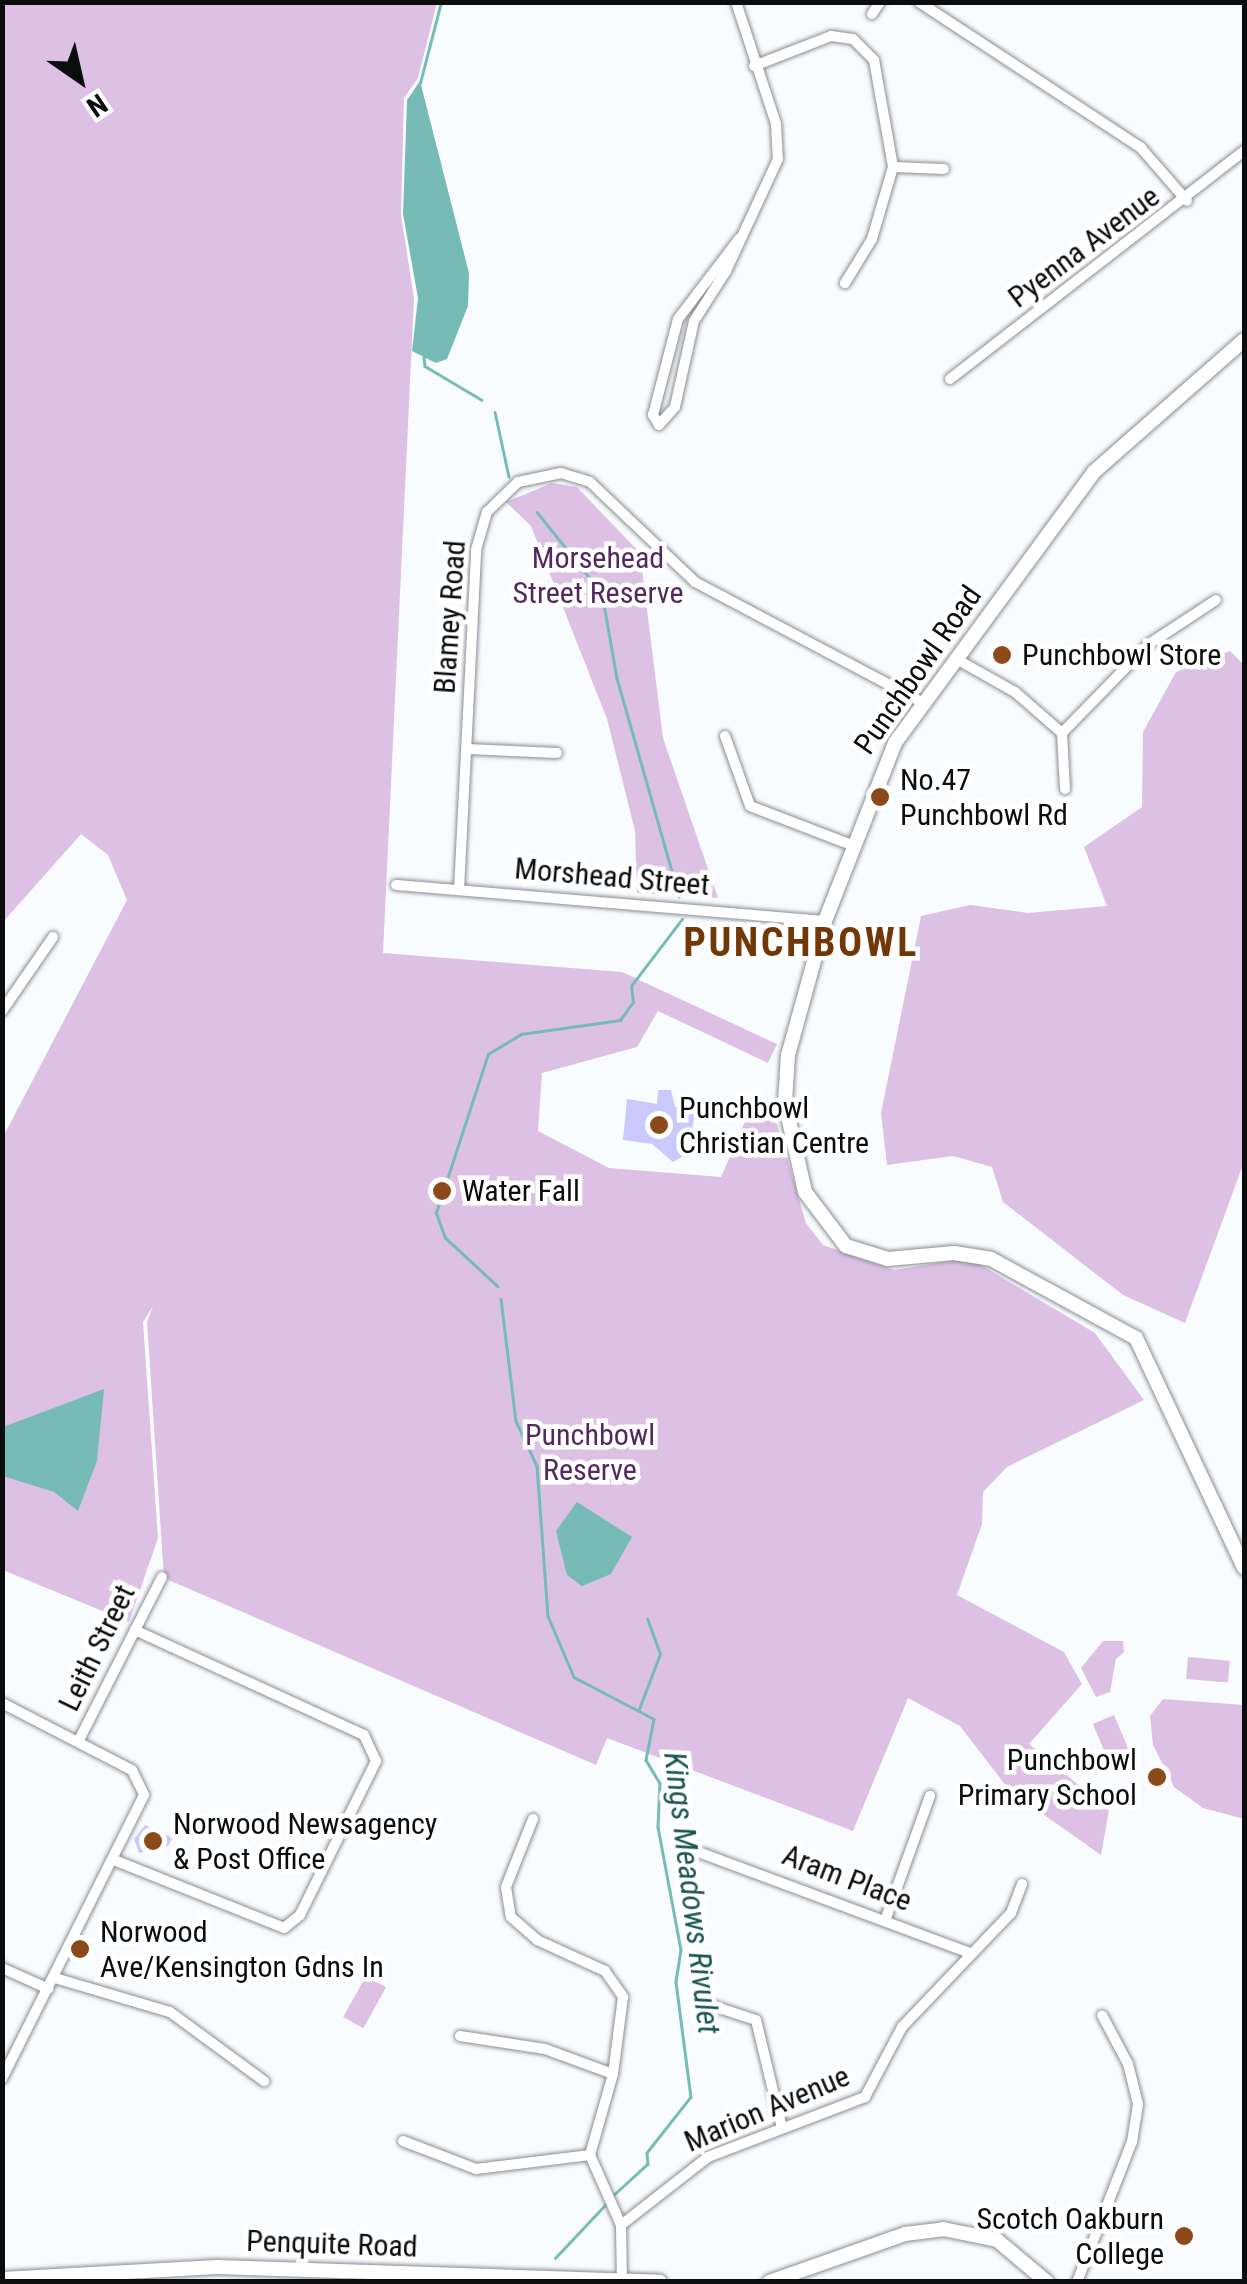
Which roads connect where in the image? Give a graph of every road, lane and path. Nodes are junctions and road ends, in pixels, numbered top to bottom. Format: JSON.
{"nodes":[{"id":1,"x":736,"y":2,"type":"edge"},
{"id":2,"x":880,"y":2,"type":"edge"},
{"id":3,"x":919,"y":2,"type":"edge"},
{"id":4,"x":872,"y":14,"type":"dead end"},
{"id":5,"x":754,"y":66,"type":"junction"},
{"id":6,"x":1244,"y":151,"type":"edge"},
{"id":7,"x":893,"y":167,"type":"junction"},
{"id":8,"x":944,"y":170,"type":"dead end"},
{"id":9,"x":1187,"y":202,"type":"junction"},
{"id":10,"x":739,"y":239,"type":"junction"},
{"id":11,"x":845,"y":283,"type":"dead end"},
{"id":12,"x":1244,"y":340,"type":"edge"},
{"id":13,"x":950,"y":379,"type":"dead end"},
{"id":14,"x":1216,"y":600,"type":"dead end"},
{"id":15,"x":958,"y":660,"type":"junction"},
{"id":16,"x":924,"y":703,"type":"junction"},
{"id":17,"x":1062,"y":733,"type":"junction"},
{"id":18,"x":725,"y":736,"type":"dead end"},
{"id":19,"x":467,"y":749,"type":"junction"},
{"id":20,"x":557,"y":754,"type":"dead end"},
{"id":21,"x":1065,"y":789,"type":"dead end"},
{"id":22,"x":849,"y":844,"type":"junction"},
{"id":23,"x":396,"y":886,"type":"dead end"},
{"id":24,"x":459,"y":890,"type":"junction"},
{"id":25,"x":825,"y":921,"type":"junction"},
{"id":26,"x":53,"y":938,"type":"dead end"},
{"id":27,"x":2,"y":984,"type":"edge"},
{"id":28,"x":14,"y":994,"type":"junction"},
{"id":29,"x":2,"y":1011,"type":"edge"},
{"id":30,"x":1244,"y":1568,"type":"edge"},
{"id":31,"x":162,"y":1577,"type":"dead end"},
{"id":32,"x":135,"y":1630,"type":"junction"},
{"id":33,"x":2,"y":1703,"type":"edge"},
{"id":34,"x":78,"y":1742,"type":"junction"},
{"id":35,"x":930,"y":1796,"type":"dead end"},
{"id":36,"x":533,"y":1819,"type":"dead end"},
{"id":37,"x":701,"y":1853,"type":"dead end"},
{"id":38,"x":114,"y":1860,"type":"junction"},
{"id":39,"x":1022,"y":1884,"type":"dead end"},
{"id":40,"x":886,"y":1918,"type":"junction"},
{"id":41,"x":972,"y":1954,"type":"junction"},
{"id":42,"x":2,"y":1968,"type":"edge"},
{"id":43,"x":52,"y":1983,"type":"junction"},
{"id":44,"x":713,"y":2006,"type":"dead end"},
{"id":45,"x":1102,"y":2015,"type":"dead end"},
{"id":46,"x":460,"y":2036,"type":"dead end"},
{"id":47,"x":613,"y":2074,"type":"junction"},
{"id":48,"x":2,"y":2078,"type":"edge"},
{"id":49,"x":264,"y":2081,"type":"dead end"},
{"id":50,"x":782,"y":2128,"type":"junction"},
{"id":51,"x":403,"y":2141,"type":"dead end"},
{"id":52,"x":590,"y":2155,"type":"junction"},
{"id":53,"x":621,"y":2224,"type":"junction"},
{"id":54,"x":2,"y":2279,"type":"edge"},
{"id":55,"x":480,"y":2279,"type":"edge"},
{"id":56,"x":622,"y":2280,"type":"edge"},
{"id":57,"x":660,"y":2282,"type":"edge"},
{"id":58,"x":769,"y":2282,"type":"edge"},
{"id":59,"x":1046,"y":2282,"type":"edge"},
{"id":60,"x":1077,"y":2282,"type":"edge"}],
"edges":[{"from":1,"to":5,"type":"street"},
{"from":2,"to":4,"type":"street"},
{"from":3,"to":9,"type":"street"},
{"from":5,"to":7,"type":"street"},
{"from":5,"to":10,"type":"street"},
{"from":6,"to":9,"type":"street","name":"Pyenna Avenue"},
{"from":7,"to":8,"type":"street"},
{"from":7,"to":11,"type":"street"},
{"from":9,"to":13,"type":"street","name":"Pyenna Avenue"},
{"from":10,"to":10,"type":"street"},
{"from":12,"to":15,"type":"street","name":"Punchbowl Road"},
{"from":14,"to":17,"type":"street"},
{"from":15,"to":16,"type":"street","name":"Punchbowl Road"},
{"from":15,"to":17,"type":"street"},
{"from":16,"to":19,"type":"street","name":"Blamey Road"},
{"from":16,"to":22,"type":"street","name":"Punchbowl Road"},
{"from":17,"to":21,"type":"street"},
{"from":18,"to":22,"type":"street"},
{"from":19,"to":20,"type":"street"},
{"from":19,"to":24,"type":"street","name":"Blamey Road"},
{"from":22,"to":25,"type":"street","name":"Punchbowl Road"},
{"from":23,"to":24,"type":"street","name":"Morshead Street"},
{"from":24,"to":25,"type":"street","name":"Morshead Street"},
{"from":25,"to":30,"type":"street","name":"Punchbowl Road"},
{"from":26,"to":28,"type":"street"},
{"from":27,"to":28,"type":"street"},
{"from":28,"to":29,"type":"street"},
{"from":31,"to":32,"type":"street","name":"Leith Street"},
{"from":32,"to":34,"type":"street","name":"Leith Street"},
{"from":32,"to":38,"type":"street"},
{"from":33,"to":34,"type":"street"},
{"from":34,"to":38,"type":"street"},
{"from":35,"to":40,"type":"street"},
{"from":36,"to":47,"type":"street"},
{"from":37,"to":40,"type":"street","name":"Aram Place"},
{"from":38,"to":43,"type":"street"},
{"from":39,"to":41,"type":"street","name":"Marion Avenue"},
{"from":40,"to":41,"type":"street","name":"Aram Place"},
{"from":41,"to":50,"type":"street","name":"Marion Avenue"},
{"from":42,"to":43,"type":"street"},
{"from":43,"to":48,"type":"street"},
{"from":43,"to":49,"type":"street"},
{"from":44,"to":50,"type":"street"},
{"from":45,"to":60,"type":"street"},
{"from":46,"to":47,"type":"street"},
{"from":47,"to":52,"type":"street"},
{"from":50,"to":53,"type":"street","name":"Marion Avenue"},
{"from":51,"to":52,"type":"street"},
{"from":52,"to":53,"type":"street"},
{"from":53,"to":56,"type":"street"},
{"from":54,"to":55,"type":"street","name":"Penquite Road"},
{"from":55,"to":56,"type":"street","name":"Penquite Road"},
{"from":56,"to":57,"type":"street","name":"Penquite Road"},
{"from":58,"to":59,"type":"street"}]}
